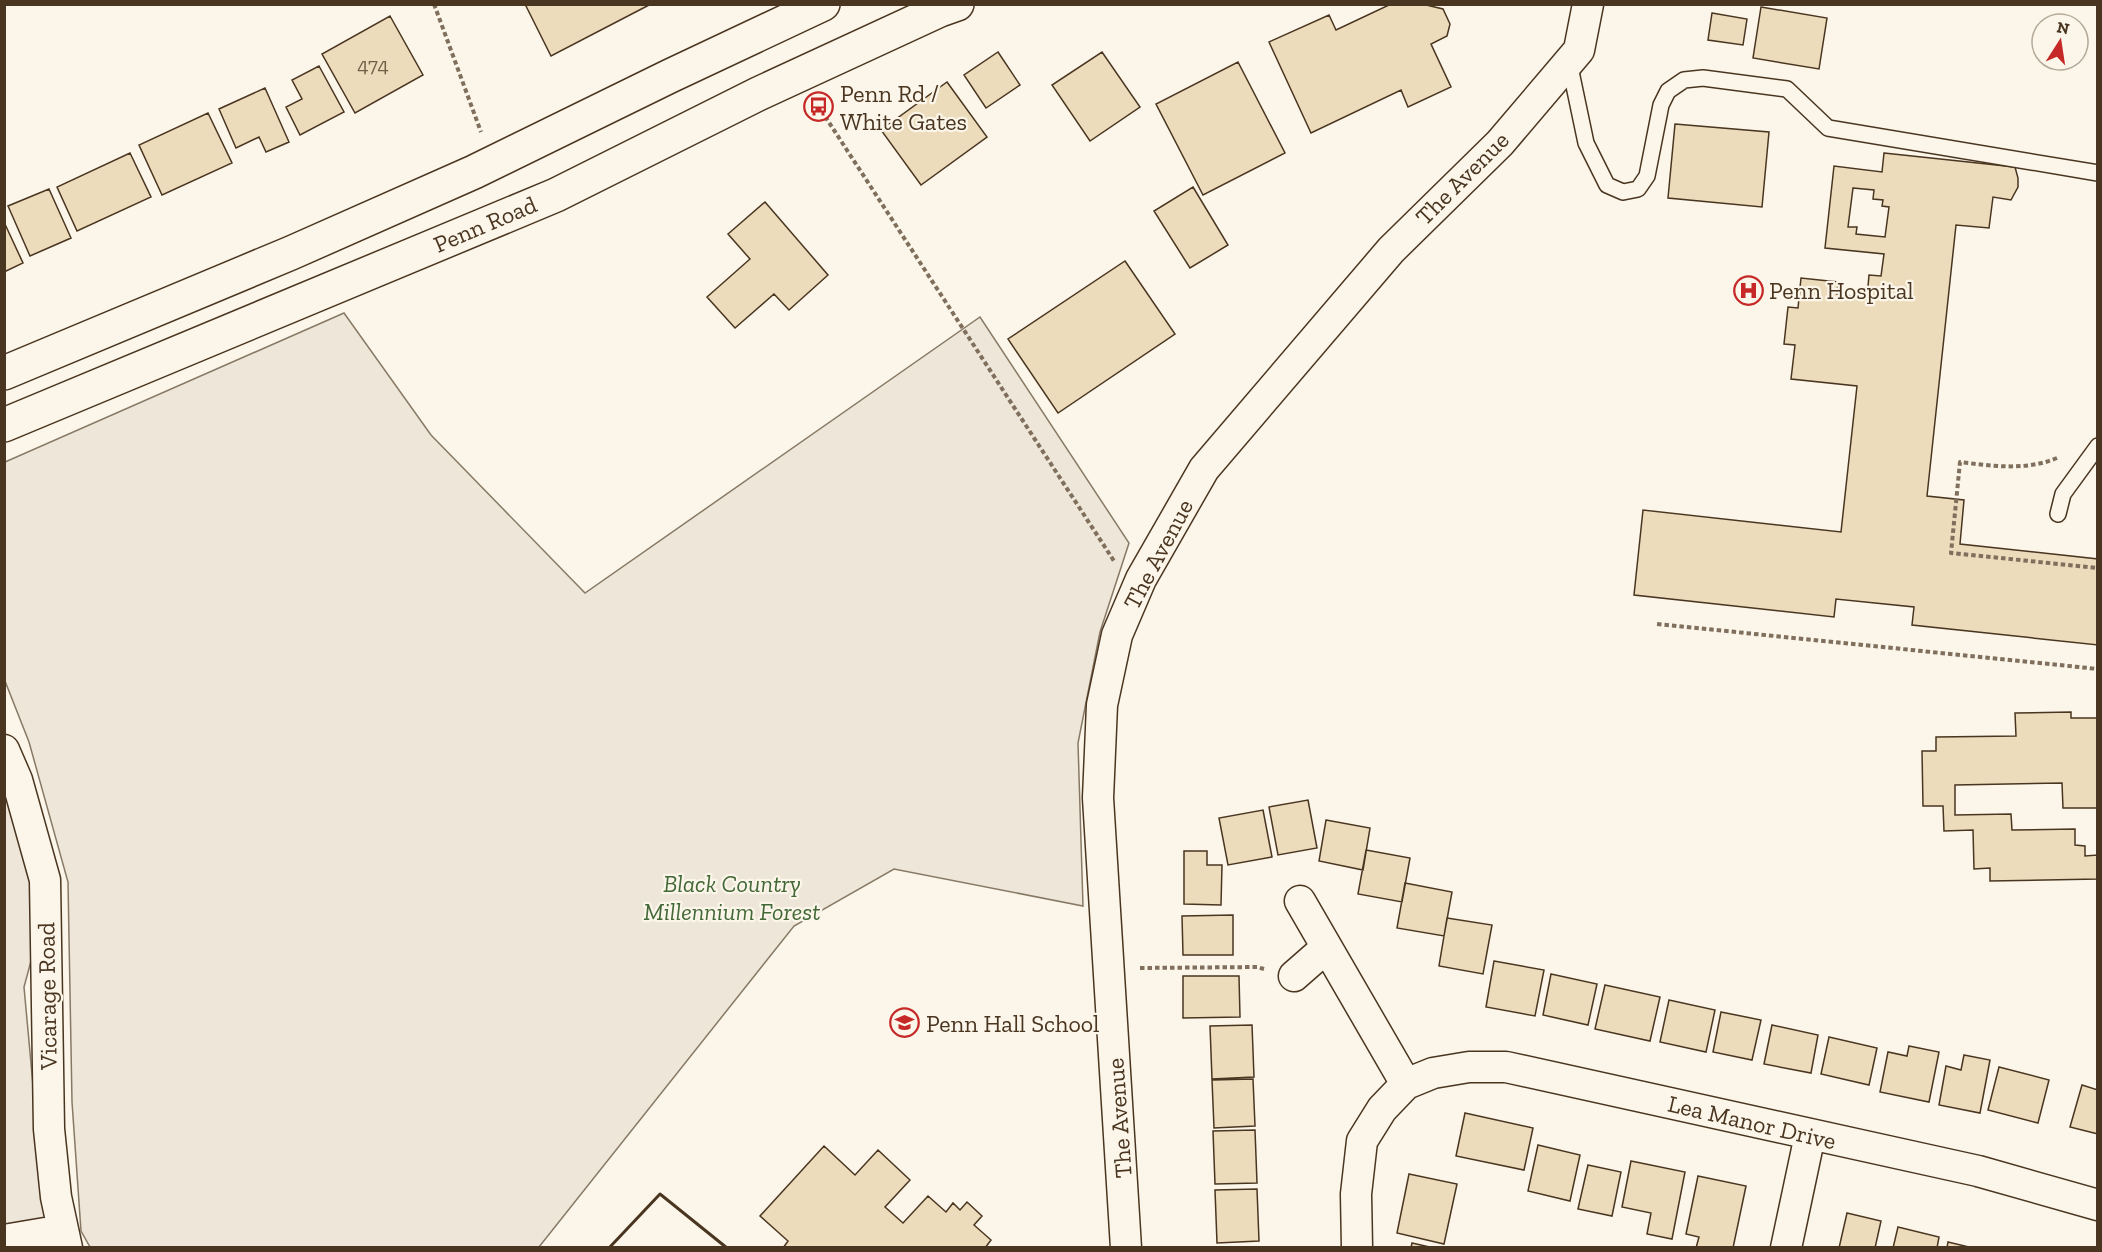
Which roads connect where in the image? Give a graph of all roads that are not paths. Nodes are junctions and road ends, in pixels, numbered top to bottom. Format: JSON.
{"nodes":[{"id":1,"x":823,"y":4,"type":"edge"},
{"id":2,"x":957,"y":4,"type":"edge"},
{"id":3,"x":1588,"y":4,"type":"edge"},
{"id":4,"x":1569,"y":62,"type":"junction"},
{"id":5,"x":2097,"y":173,"type":"edge"},
{"id":6,"x":4,"y":373,"type":"edge"},
{"id":7,"x":4,"y":425,"type":"edge"},
{"id":8,"x":2097,"y":446,"type":"edge"},
{"id":9,"x":2058,"y":514,"type":"dead end"},
{"id":10,"x":4,"y":750,"type":"edge"},
{"id":11,"x":1300,"y":901,"type":"dead end"},
{"id":12,"x":1326,"y":948,"type":"junction"},
{"id":13,"x":1294,"y":976,"type":"road end"},
{"id":14,"x":1406,"y":1084,"type":"junction"},
{"id":15,"x":1810,"y":1135,"type":"junction"},
{"id":16,"x":2097,"y":1205,"type":"edge"},
{"id":17,"x":65,"y":1239,"type":"edge"},
{"id":18,"x":4,"y":1240,"type":"edge"},
{"id":19,"x":1126,"y":1248,"type":"edge"},
{"id":20,"x":1357,"y":1248,"type":"edge"},
{"id":21,"x":1786,"y":1248,"type":"edge"}],
"edges":[{"from":1,"to":6,"type":"highway"},
{"from":2,"to":7,"type":"highway","name":"Penn Road"},
{"from":3,"to":4,"type":"street","name":"The Avenue"},
{"from":4,"to":5,"type":"lane"},
{"from":4,"to":19,"type":"street","name":"The Avenue"},
{"from":8,"to":9,"type":"lane"},
{"from":10,"to":17,"type":"street","name":"Vicarage Road"},
{"from":11,"to":12,"type":"street"},
{"from":12,"to":13,"type":"street"},
{"from":12,"to":14,"type":"street"},
{"from":14,"to":15,"type":"street","name":"Lea Manor Drive"},
{"from":14,"to":20,"type":"street","name":"Lea Manor Drive"},
{"from":15,"to":16,"type":"street","name":"Lea Manor Drive"},
{"from":15,"to":21,"type":"street"},
{"from":17,"to":18,"type":"street"}]}
